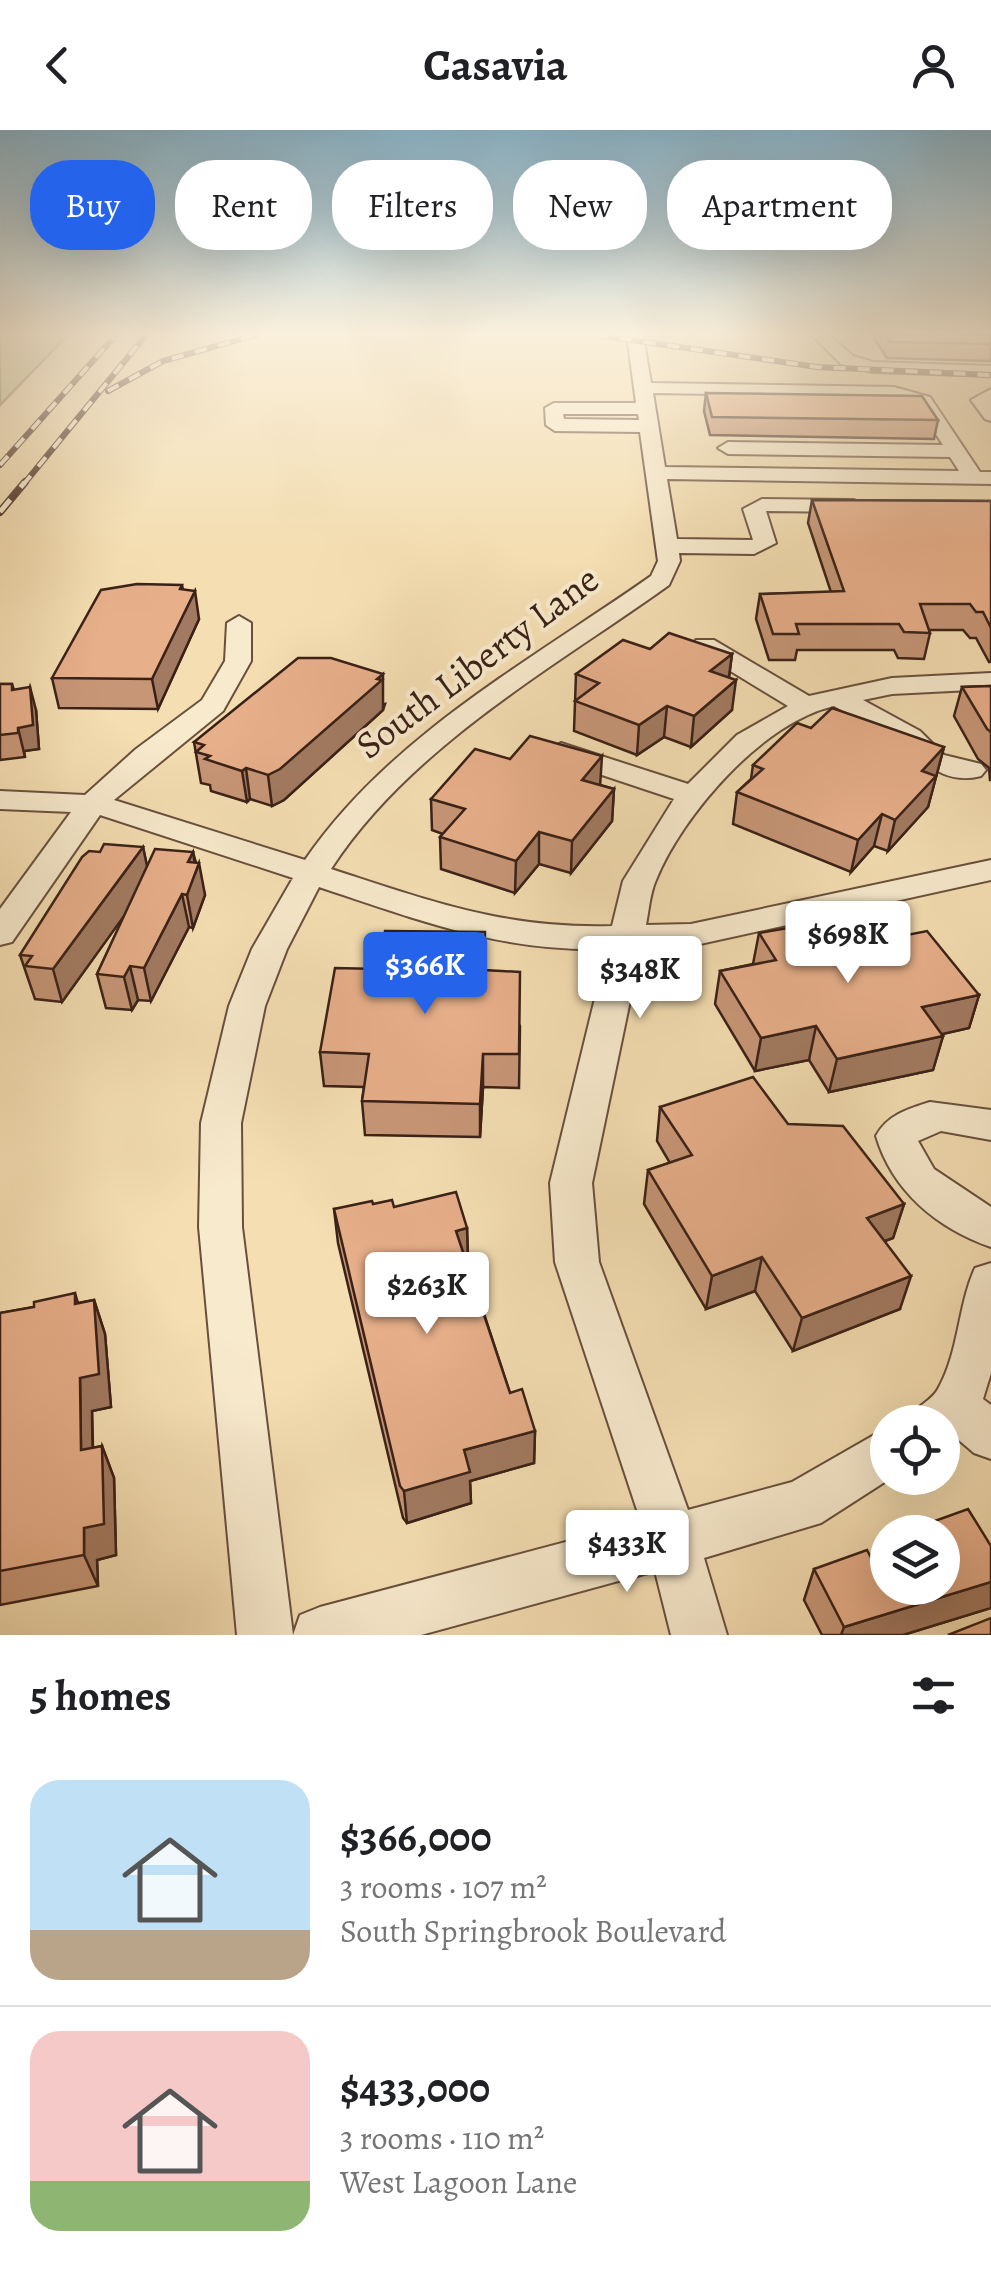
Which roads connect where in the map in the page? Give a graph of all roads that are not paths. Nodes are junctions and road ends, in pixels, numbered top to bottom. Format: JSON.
{"nodes":[{"id":1,"x":689,"y":405,"type":"edge"},
{"id":2,"x":927,"y":405,"type":"edge"},
{"id":3,"x":646,"y":408,"type":"joint"},
{"id":4,"x":728,"y":448,"type":"dead end"},
{"id":5,"x":956,"y":451,"type":"junction"},
{"id":6,"x":655,"y":473,"type":"junction"},
{"id":7,"x":874,"y":476,"type":"junction"},
{"id":8,"x":982,"y":478,"type":"edge"},
{"id":9,"x":666,"y":546,"type":"junction"},
{"id":10,"x":239,"y":623,"type":"dead end"},
{"id":11,"x":705,"y":645,"type":"edge"},
{"id":12,"x":991,"y":681,"type":"edge"},
{"id":13,"x":822,"y":702,"type":"junction"},
{"id":14,"x":547,"y":748,"type":"edge"},
{"id":15,"x":971,"y":770,"type":"dead end"},
{"id":16,"x":694,"y":796,"type":"junction"},
{"id":17,"x":0,"y":800,"type":"edge"},
{"id":18,"x":92,"y":804,"type":"junction"},
{"id":19,"x":991,"y":870,"type":"edge"},
{"id":20,"x":310,"y":874,"type":"junction"},
{"id":21,"x":0,"y":934,"type":"edge"},
{"id":22,"x":623,"y":939,"type":"junction"},
{"id":23,"x":991,"y":1125,"type":"edge"},
{"id":24,"x":991,"y":1229,"type":"edge"},
{"id":25,"x":991,"y":1282,"type":"edge"},
{"id":26,"x":960,"y":1422,"type":"edge"},
{"id":27,"x":870,"y":1462,"type":"edge"},
{"id":28,"x":672,"y":1540,"type":"junction"},
{"id":29,"x":264,"y":1635,"type":"edge"},
{"id":30,"x":320,"y":1635,"type":"edge"},
{"id":31,"x":699,"y":1635,"type":"edge"}],
"edges":[{"from":1,"to":3,"type":"street"},
{"from":2,"to":5,"type":"street"},
{"from":3,"to":6,"type":"street"},
{"from":4,"to":5,"type":"street"},
{"from":5,"to":8,"type":"street"},
{"from":6,"to":7,"type":"street"},
{"from":6,"to":9,"type":"street"},
{"from":7,"to":8,"type":"street"},
{"from":7,"to":9,"type":"street"},
{"from":9,"to":20,"type":"street","name":"South Liberty Lane"},
{"from":10,"to":18,"type":"street"},
{"from":11,"to":13,"type":"street"},
{"from":12,"to":13,"type":"street"},
{"from":13,"to":15,"type":"street"},
{"from":13,"to":16,"type":"street"},
{"from":14,"to":16,"type":"street"},
{"from":16,"to":22,"type":"street"},
{"from":17,"to":18,"type":"street"},
{"from":18,"to":20,"type":"street"},
{"from":18,"to":21,"type":"street"},
{"from":19,"to":22,"type":"street"},
{"from":20,"to":22,"type":"street"},
{"from":20,"to":29,"type":"street","name":"South Liberty Lane"},
{"from":22,"to":28,"type":"street"},
{"from":23,"to":24,"type":"street"},
{"from":25,"to":26,"type":"street"},
{"from":27,"to":28,"type":"street"},
{"from":28,"to":30,"type":"street"},
{"from":28,"to":31,"type":"street"}]}
